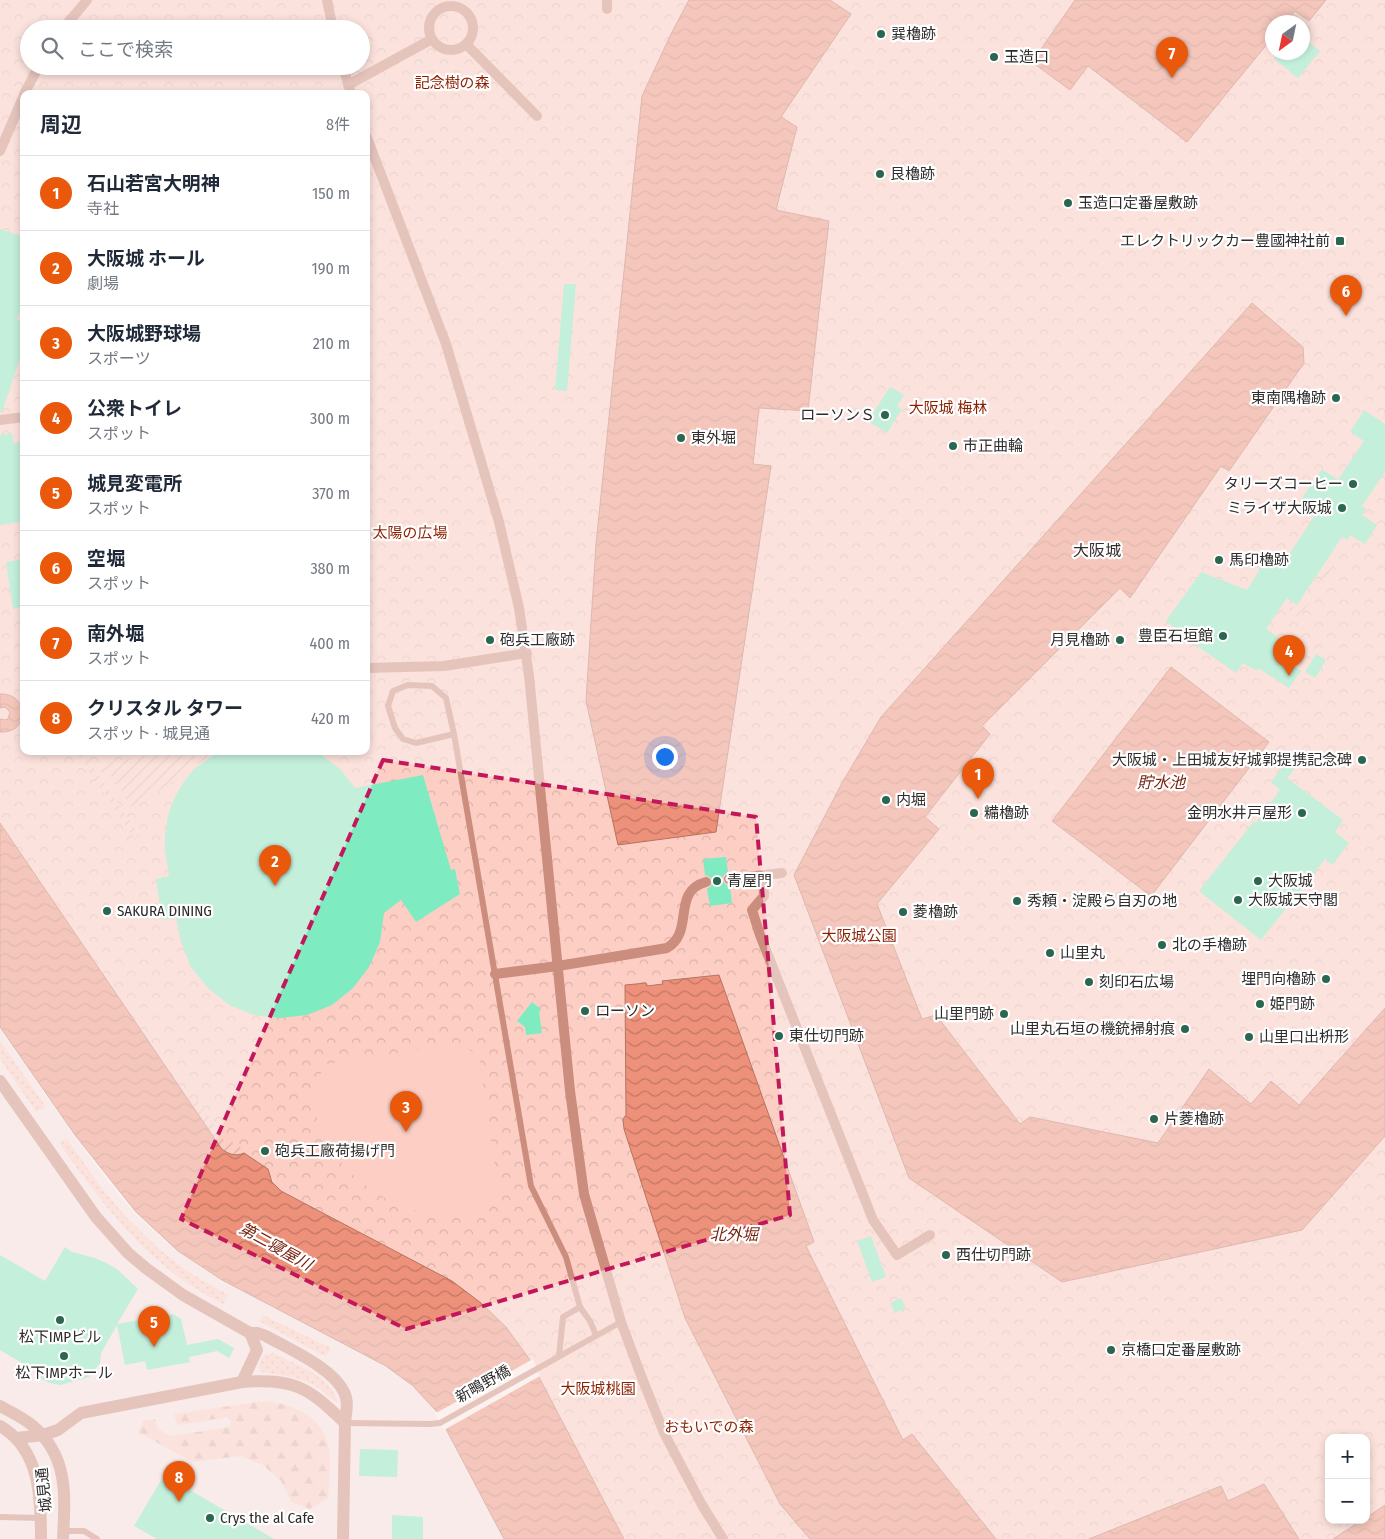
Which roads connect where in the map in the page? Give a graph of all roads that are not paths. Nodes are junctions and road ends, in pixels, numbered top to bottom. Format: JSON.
{"nodes":[{"id":1,"x":87,"y":0,"type":"edge"},
{"id":2,"x":327,"y":0,"type":"edge"},
{"id":3,"x":460,"y":4,"type":"edge"},
{"id":4,"x":70,"y":20,"type":"edge"},
{"id":5,"x":332,"y":20,"type":"edge"},
{"id":6,"x":432,"y":39,"type":"junction"},
{"id":7,"x":466,"y":44,"type":"junction"},
{"id":8,"x":34,"y":75,"type":"edge"},
{"id":9,"x":346,"y":75,"type":"edge"},
{"id":10,"x":26,"y":90,"type":"edge"},
{"id":11,"x":350,"y":90,"type":"edge"},
{"id":12,"x":20,"y":104,"type":"edge"},
{"id":13,"x":537,"y":116,"type":"dead end"},
{"id":14,"x":370,"y":144,"type":"edge"},
{"id":15,"x":0,"y":151,"type":"edge"},
{"id":16,"x":20,"y":418,"type":"edge"},
{"id":17,"x":0,"y":420,"type":"edge"},
{"id":18,"x":527,"y":653,"type":"junction"},
{"id":19,"x":370,"y":668,"type":"edge"},
{"id":20,"x":454,"y":734,"type":"junction"},
{"id":21,"x":782,"y":873,"type":"dead end"},
{"id":22,"x":763,"y":874,"type":"junction"},
{"id":23,"x":729,"y":879,"type":"dead end"},
{"id":24,"x":706,"y":882,"type":"dead end"},
{"id":25,"x":558,"y":966,"type":"junction"},
{"id":26,"x":495,"y":974,"type":"junction"},
{"id":27,"x":0,"y":1081,"type":"edge"},
{"id":28,"x":930,"y":1235,"type":"dead end"},
{"id":29,"x":580,"y":1307,"type":"junction"},
{"id":30,"x":621,"y":1322,"type":"junction"},
{"id":31,"x":250,"y":1334,"type":"junction"},
{"id":32,"x":596,"y":1335,"type":"junction"},
{"id":33,"x":559,"y":1356,"type":"junction"},
{"id":34,"x":242,"y":1382,"type":"junction"},
{"id":35,"x":0,"y":1406,"type":"edge"},
{"id":36,"x":345,"y":1423,"type":"junction"},
{"id":37,"x":0,"y":1426,"type":"edge"},
{"id":38,"x":43,"y":1435,"type":"junction"},
{"id":39,"x":17,"y":1438,"type":"junction"},
{"id":40,"x":0,"y":1517,"type":"edge"},
{"id":41,"x":41,"y":1518,"type":"junction"},
{"id":42,"x":63,"y":1535,"type":"edge"},
{"id":43,"x":343,"y":1538,"type":"edge"},
{"id":44,"x":41,"y":1539,"type":"edge"},
{"id":45,"x":97,"y":1539,"type":"edge"},
{"id":46,"x":723,"y":1539,"type":"edge"}],
"edges":[{"from":1,"to":4,"type":"street"},
{"from":2,"to":5,"type":"street"},
{"from":3,"to":6,"type":"street"},
{"from":3,"to":7,"type":"street"},
{"from":6,"to":7,"type":"street"},
{"from":6,"to":11,"type":"street"},
{"from":7,"to":13,"type":"street"},
{"from":8,"to":10,"type":"street"},
{"from":9,"to":11,"type":"street"},
{"from":12,"to":15,"type":"street"},
{"from":14,"to":18,"type":"street"},
{"from":16,"to":17,"type":"street"},
{"from":18,"to":19,"type":"street"},
{"from":18,"to":25,"type":"street"},
{"from":20,"to":20,"type":"lane"},
{"from":20,"to":26,"type":"lane"},
{"from":21,"to":22,"type":"street"},
{"from":22,"to":23,"type":"street"},
{"from":22,"to":28,"type":"street"},
{"from":24,"to":25,"type":"street"},
{"from":25,"to":26,"type":"street"},
{"from":25,"to":30,"type":"street"},
{"from":26,"to":29,"type":"lane"},
{"from":27,"to":31,"type":"street"},
{"from":29,"to":32,"type":"lane"},
{"from":29,"to":33,"type":"lane"},
{"from":30,"to":32,"type":"lane","name":"新鴫野橋"},
{"from":30,"to":46,"type":"street"},
{"from":31,"to":34,"type":"street"},
{"from":31,"to":36,"type":"street"},
{"from":32,"to":33,"type":"lane","name":"新鴫野橋"},
{"from":33,"to":36,"type":"lane","name":"新鴫野橋"},
{"from":34,"to":36,"type":"street"},
{"from":34,"to":38,"type":"street"},
{"from":35,"to":38,"type":"street","name":"城見通"},
{"from":36,"to":43,"type":"street"},
{"from":37,"to":39,"type":"street","name":"城見通"},
{"from":38,"to":39,"type":"street"},
{"from":38,"to":42,"type":"street","name":"城見通"},
{"from":39,"to":41,"type":"street","name":"城見通"},
{"from":40,"to":41,"type":"lane"},
{"from":41,"to":44,"type":"street","name":"城見通"},
{"from":42,"to":45,"type":"lane"}]}
